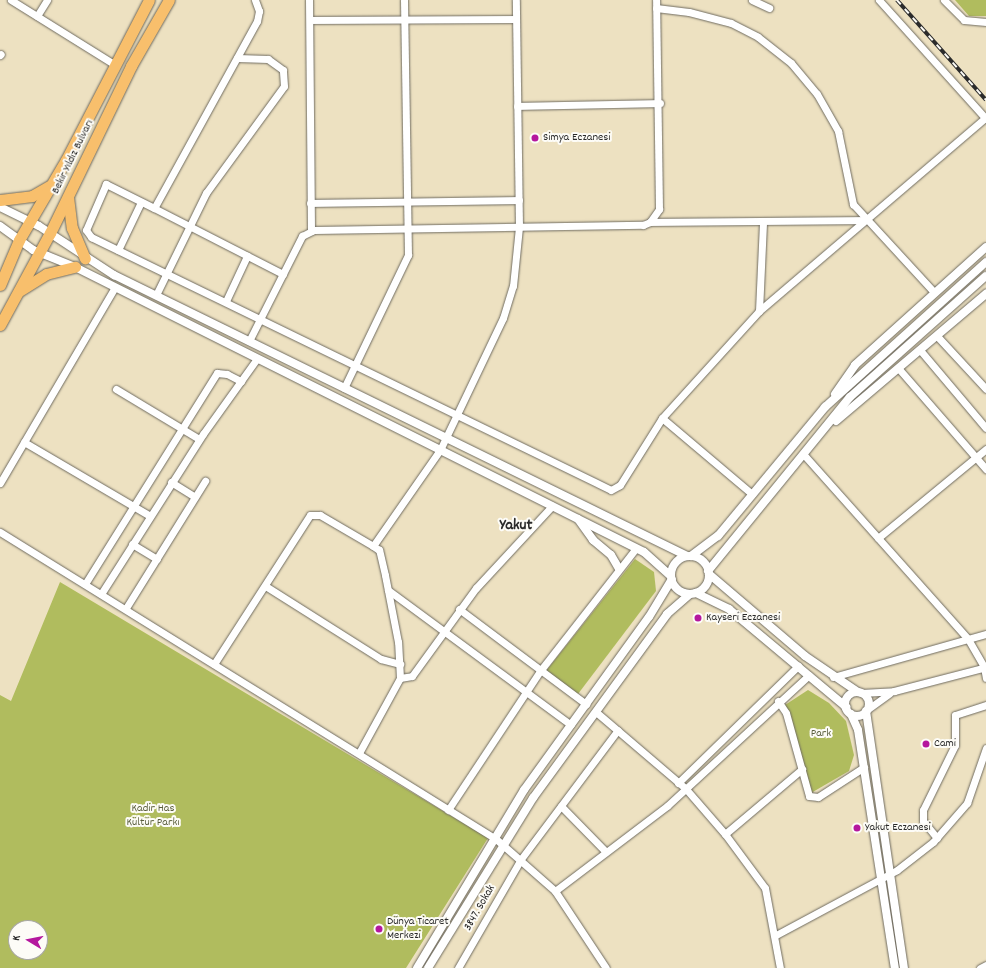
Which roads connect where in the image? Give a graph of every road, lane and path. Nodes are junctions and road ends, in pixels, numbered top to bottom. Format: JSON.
{"nodes":[{"id":1,"x":11,"y":0,"type":"edge"},
{"id":2,"x":47,"y":0,"type":"edge"},
{"id":3,"x":149,"y":0,"type":"edge"},
{"id":4,"x":169,"y":0,"type":"edge"},
{"id":5,"x":255,"y":0,"type":"edge"},
{"id":6,"x":309,"y":0,"type":"edge"},
{"id":7,"x":404,"y":0,"type":"edge"},
{"id":8,"x":516,"y":0,"type":"edge"},
{"id":9,"x":656,"y":0,"type":"edge"},
{"id":10,"x":752,"y":0,"type":"edge"},
{"id":11,"x":879,"y":0,"type":"edge"},
{"id":12,"x":944,"y":0,"type":"edge"},
{"id":13,"x":656,"y":8,"type":"junction"},
{"id":14,"x":769,"y":8,"type":"dead end"},
{"id":15,"x":37,"y":16,"type":"junction"},
{"id":16,"x":404,"y":19,"type":"junction"},
{"id":17,"x":516,"y":19,"type":"junction"},
{"id":18,"x":310,"y":20,"type":"junction"},
{"id":19,"x":986,"y":22,"type":"edge"},
{"id":20,"x":238,"y":58,"type":"junction"},
{"id":21,"x":114,"y":64,"type":"junction"},
{"id":22,"x":660,"y":103,"type":"junction"},
{"id":23,"x":517,"y":106,"type":"junction"},
{"id":24,"x":986,"y":118,"type":"edge"},
{"id":25,"x":51,"y":185,"type":"junction"},
{"id":26,"x":68,"y":197,"type":"junction"},
{"id":27,"x":0,"y":200,"type":"edge"},
{"id":28,"x":519,"y":200,"type":"junction"},
{"id":29,"x":408,"y":201,"type":"junction"},
{"id":30,"x":141,"y":202,"type":"junction"},
{"id":31,"x":310,"y":203,"type":"junction"},
{"id":32,"x":0,"y":207,"type":"edge"},
{"id":33,"x":154,"y":208,"type":"junction"},
{"id":34,"x":30,"y":220,"type":"junction"},
{"id":35,"x":868,"y":220,"type":"junction"},
{"id":36,"x":650,"y":222,"type":"junction"},
{"id":37,"x":763,"y":222,"type":"junction"},
{"id":38,"x":0,"y":226,"type":"edge"},
{"id":39,"x":189,"y":226,"type":"junction"},
{"id":40,"x":518,"y":227,"type":"junction"},
{"id":41,"x":408,"y":228,"type":"junction"},
{"id":42,"x":311,"y":231,"type":"junction"},
{"id":43,"x":50,"y":233,"type":"junction"},
{"id":44,"x":19,"y":240,"type":"junction"},
{"id":45,"x":986,"y":247,"type":"edge"},
{"id":46,"x":118,"y":250,"type":"junction"},
{"id":47,"x":40,"y":252,"type":"junction"},
{"id":48,"x":247,"y":256,"type":"junction"},
{"id":49,"x":85,"y":258,"type":"junction"},
{"id":50,"x":986,"y":262,"type":"edge"},
{"id":51,"x":75,"y":266,"type":"junction"},
{"id":52,"x":166,"y":273,"type":"junction"},
{"id":53,"x":283,"y":274,"type":"junction"},
{"id":54,"x":986,"y":276,"type":"edge"},
{"id":55,"x":0,"y":285,"type":"edge"},
{"id":56,"x":114,"y":289,"type":"junction"},
{"id":57,"x":19,"y":291,"type":"junction"},
{"id":58,"x":934,"y":292,"type":"junction"},
{"id":59,"x":986,"y":294,"type":"edge"},
{"id":60,"x":156,"y":295,"type":"junction"},
{"id":61,"x":226,"y":301,"type":"junction"},
{"id":62,"x":759,"y":311,"type":"junction"},
{"id":63,"x":261,"y":317,"type":"junction"},
{"id":64,"x":0,"y":325,"type":"edge"},
{"id":65,"x":937,"y":336,"type":"junction"},
{"id":66,"x":249,"y":341,"type":"junction"},
{"id":67,"x":920,"y":350,"type":"junction"},
{"id":68,"x":256,"y":360,"type":"junction"},
{"id":69,"x":356,"y":364,"type":"junction"},
{"id":70,"x":899,"y":369,"type":"junction"},
{"id":71,"x":241,"y":381,"type":"junction"},
{"id":72,"x":344,"y":388,"type":"junction"},
{"id":73,"x":116,"y":389,"type":"dead end"},
{"id":74,"x":986,"y":389,"type":"edge"},
{"id":75,"x":825,"y":408,"type":"junction"},
{"id":76,"x":456,"y":414,"type":"junction"},
{"id":77,"x":662,"y":418,"type":"junction"},
{"id":78,"x":182,"y":427,"type":"junction"},
{"id":79,"x":986,"y":428,"type":"edge"},
{"id":80,"x":823,"y":432,"type":"junction"},
{"id":81,"x":445,"y":438,"type":"junction"},
{"id":82,"x":199,"y":439,"type":"junction"},
{"id":83,"x":24,"y":442,"type":"junction"},
{"id":84,"x":986,"y":449,"type":"edge"},
{"id":85,"x":440,"y":450,"type":"junction"},
{"id":86,"x":805,"y":456,"type":"junction"},
{"id":87,"x":976,"y":458,"type":"junction"},
{"id":88,"x":986,"y":469,"type":"edge"},
{"id":89,"x":205,"y":481,"type":"dead end"},
{"id":90,"x":171,"y":482,"type":"junction"},
{"id":91,"x":0,"y":483,"type":"edge"},
{"id":92,"x":752,"y":494,"type":"junction"},
{"id":93,"x":195,"y":497,"type":"junction"},
{"id":94,"x":133,"y":506,"type":"junction"},
{"id":95,"x":552,"y":506,"type":"junction"},
{"id":96,"x":150,"y":516,"type":"junction"},
{"id":97,"x":578,"y":519,"type":"junction"},
{"id":98,"x":0,"y":532,"type":"edge"},
{"id":99,"x":878,"y":538,"type":"junction"},
{"id":100,"x":132,"y":544,"type":"junction"},
{"id":101,"x":373,"y":546,"type":"junction"},
{"id":102,"x":636,"y":548,"type":"junction"},
{"id":103,"x":689,"y":556,"type":"junction"},
{"id":104,"x":157,"y":559,"type":"junction"},
{"id":105,"x":619,"y":569,"type":"junction"},
{"id":106,"x":709,"y":572,"type":"junction"},
{"id":107,"x":672,"y":578,"type":"junction"},
{"id":108,"x":85,"y":584,"type":"junction"},
{"id":109,"x":267,"y":587,"type":"junction"},
{"id":110,"x":388,"y":590,"type":"junction"},
{"id":111,"x":693,"y":593,"type":"junction"},
{"id":112,"x":101,"y":594,"type":"junction"},
{"id":113,"x":126,"y":608,"type":"junction"},
{"id":114,"x":459,"y":609,"type":"junction"},
{"id":115,"x":444,"y":629,"type":"junction"},
{"id":116,"x":986,"y":634,"type":"edge"},
{"id":117,"x":968,"y":639,"type":"junction"},
{"id":118,"x":214,"y":664,"type":"junction"},
{"id":119,"x":400,"y":664,"type":"junction"},
{"id":120,"x":798,"y":666,"type":"junction"},
{"id":121,"x":985,"y":667,"type":"edge"},
{"id":122,"x":540,"y":671,"type":"junction"},
{"id":123,"x":809,"y":675,"type":"junction"},
{"id":124,"x":833,"y":676,"type":"junction"},
{"id":125,"x":400,"y":678,"type":"junction"},
{"id":126,"x":986,"y":678,"type":"edge"},
{"id":127,"x":894,"y":691,"type":"junction"},
{"id":128,"x":527,"y":692,"type":"junction"},
{"id":129,"x":860,"y":693,"type":"junction"},
{"id":130,"x":778,"y":701,"type":"junction"},
{"id":131,"x":586,"y":704,"type":"junction"},
{"id":132,"x":986,"y":705,"type":"edge"},
{"id":133,"x":849,"y":710,"type":"junction"},
{"id":134,"x":867,"y":710,"type":"junction"},
{"id":135,"x":596,"y":712,"type":"junction"},
{"id":136,"x":571,"y":725,"type":"junction"},
{"id":137,"x":618,"y":730,"type":"junction"},
{"id":138,"x":986,"y":748,"type":"edge"},
{"id":139,"x":359,"y":753,"type":"junction"},
{"id":140,"x":864,"y":767,"type":"junction"},
{"id":141,"x":802,"y":769,"type":"junction"},
{"id":142,"x":678,"y":783,"type":"junction"},
{"id":143,"x":686,"y":789,"type":"junction"},
{"id":144,"x":561,"y":806,"type":"junction"},
{"id":145,"x":448,"y":810,"type":"junction"},
{"id":146,"x":725,"y":834,"type":"junction"},
{"id":147,"x":937,"y":838,"type":"junction"},
{"id":148,"x":496,"y":839,"type":"junction"},
{"id":149,"x":502,"y":845,"type":"junction"},
{"id":150,"x":606,"y":852,"type":"junction"},
{"id":151,"x":521,"y":859,"type":"junction"},
{"id":152,"x":885,"y":876,"type":"junction"},
{"id":153,"x":555,"y":891,"type":"junction"},
{"id":154,"x":776,"y":935,"type":"junction"},
{"id":155,"x":986,"y":965,"type":"edge"},
{"id":156,"x":417,"y":968,"type":"edge"},
{"id":157,"x":428,"y":968,"type":"edge"},
{"id":158,"x":458,"y":968,"type":"edge"},
{"id":159,"x":606,"y":968,"type":"edge"},
{"id":160,"x":780,"y":968,"type":"edge"},
{"id":161,"x":895,"y":968,"type":"edge"},
{"id":162,"x":904,"y":968,"type":"edge"},
{"id":163,"x":980,"y":968,"type":"edge"}],
"edges":[{"from":1,"to":15,"type":"street"},
{"from":2,"to":15,"type":"street"},
{"from":3,"to":21,"type":"main road","name":"Bekir Yıldız Bulvarı"},
{"from":4,"to":26,"type":"main road","name":"Bekir Yıldız Bulvarı"},
{"from":5,"to":20,"type":"street"},
{"from":6,"to":18,"type":"street"},
{"from":7,"to":16,"type":"street"},
{"from":8,"to":17,"type":"street"},
{"from":9,"to":13,"type":"street"},
{"from":10,"to":14,"type":"street"},
{"from":11,"to":24,"type":"street"},
{"from":12,"to":19,"type":"street"},
{"from":13,"to":22,"type":"street"},
{"from":13,"to":35,"type":"street"},
{"from":15,"to":21,"type":"street"},
{"from":16,"to":17,"type":"street"},
{"from":16,"to":18,"type":"street"},
{"from":16,"to":29,"type":"street"},
{"from":17,"to":23,"type":"street"},
{"from":18,"to":31,"type":"street"},
{"from":20,"to":33,"type":"street"},
{"from":20,"to":39,"type":"street"},
{"from":21,"to":25,"type":"main road","name":"Bekir Yıldız Bulvarı"},
{"from":22,"to":23,"type":"street"},
{"from":22,"to":36,"type":"street"},
{"from":23,"to":28,"type":"street"},
{"from":24,"to":35,"type":"street"},
{"from":25,"to":27,"type":"main road"},
{"from":25,"to":34,"type":"main road","name":"Bekir Yıldız Bulvarı"},
{"from":26,"to":43,"type":"main road","name":"Bekir Yıldız Bulvarı"},
{"from":26,"to":49,"type":"main road"},
{"from":28,"to":29,"type":"street"},
{"from":28,"to":40,"type":"street"},
{"from":29,"to":31,"type":"street"},
{"from":29,"to":41,"type":"street"},
{"from":30,"to":33,"type":"street"},
{"from":30,"to":46,"type":"street"},
{"from":30,"to":46,"type":"street"},
{"from":31,"to":42,"type":"street"},
{"from":32,"to":34,"type":"street"},
{"from":33,"to":39,"type":"street"},
{"from":34,"to":43,"type":"street"},
{"from":34,"to":44,"type":"main road","name":"Bekir Yıldız Bulvarı"},
{"from":35,"to":37,"type":"street"},
{"from":35,"to":58,"type":"street"},
{"from":35,"to":62,"type":"street"},
{"from":36,"to":37,"type":"street"},
{"from":36,"to":40,"type":"street"},
{"from":37,"to":62,"type":"street"},
{"from":38,"to":44,"type":"street"},
{"from":39,"to":48,"type":"street"},
{"from":39,"to":52,"type":"street"},
{"from":40,"to":41,"type":"street"},
{"from":40,"to":76,"type":"street"},
{"from":41,"to":42,"type":"street"},
{"from":41,"to":69,"type":"street"},
{"from":42,"to":53,"type":"street"},
{"from":43,"to":47,"type":"main road","name":"Bekir Yıldız Bulvarı"},
{"from":43,"to":49,"type":"street"},
{"from":44,"to":47,"type":"street"},
{"from":44,"to":55,"type":"main road","name":"Bekir Yıldız Bulvarı"},
{"from":45,"to":58,"type":"street"},
{"from":46,"to":52,"type":"street"},
{"from":47,"to":51,"type":"street"},
{"from":47,"to":57,"type":"main road","name":"Bekir Yıldız Bulvarı"},
{"from":48,"to":53,"type":"street"},
{"from":48,"to":61,"type":"street"},
{"from":49,"to":60,"type":"street"},
{"from":50,"to":75,"type":"street"},
{"from":51,"to":56,"type":"street"},
{"from":51,"to":57,"type":"main road"},
{"from":52,"to":60,"type":"street"},
{"from":52,"to":61,"type":"street"},
{"from":53,"to":63,"type":"street"},
{"from":54,"to":80,"type":"street"},
{"from":56,"to":68,"type":"street"},
{"from":56,"to":83,"type":"street"},
{"from":57,"to":64,"type":"main road","name":"Bekir Yıldız Bulvarı"},
{"from":58,"to":75,"type":"street"},
{"from":59,"to":65,"type":"street"},
{"from":60,"to":66,"type":"street"},
{"from":61,"to":63,"type":"street"},
{"from":62,"to":77,"type":"street"},
{"from":63,"to":66,"type":"street"},
{"from":63,"to":69,"type":"street"},
{"from":65,"to":67,"type":"street"},
{"from":65,"to":74,"type":"street"},
{"from":66,"to":72,"type":"street"},
{"from":67,"to":70,"type":"street"},
{"from":67,"to":79,"type":"street"},
{"from":68,"to":71,"type":"street"},
{"from":68,"to":85,"type":"street"},
{"from":69,"to":72,"type":"street"},
{"from":69,"to":76,"type":"street"},
{"from":70,"to":80,"type":"street"},
{"from":70,"to":87,"type":"street"},
{"from":71,"to":78,"type":"street"},
{"from":71,"to":82,"type":"street"},
{"from":72,"to":81,"type":"street"},
{"from":73,"to":78,"type":"street"},
{"from":75,"to":92,"type":"street"},
{"from":76,"to":77,"type":"street"},
{"from":76,"to":81,"type":"street"},
{"from":77,"to":92,"type":"street"},
{"from":78,"to":82,"type":"street"},
{"from":78,"to":94,"type":"street"},
{"from":80,"to":86,"type":"street"},
{"from":81,"to":85,"type":"street"},
{"from":81,"to":103,"type":"street"},
{"from":82,"to":90,"type":"street"},
{"from":83,"to":91,"type":"street"},
{"from":83,"to":94,"type":"street"},
{"from":84,"to":87,"type":"street"},
{"from":85,"to":95,"type":"street"},
{"from":85,"to":101,"type":"street"},
{"from":86,"to":99,"type":"street"},
{"from":86,"to":106,"type":"street"},
{"from":87,"to":88,"type":"street"},
{"from":87,"to":99,"type":"street"},
{"from":89,"to":93,"type":"street"},
{"from":90,"to":93,"type":"street"},
{"from":90,"to":96,"type":"street"},
{"from":92,"to":103,"type":"street"},
{"from":93,"to":104,"type":"street"},
{"from":94,"to":96,"type":"street"},
{"from":94,"to":108,"type":"street"},
{"from":95,"to":97,"type":"street"},
{"from":95,"to":114,"type":"street"},
{"from":96,"to":100,"type":"street"},
{"from":97,"to":102,"type":"street"},
{"from":97,"to":105,"type":"street"},
{"from":98,"to":108,"type":"street"},
{"from":99,"to":117,"type":"street"},
{"from":100,"to":104,"type":"street"},
{"from":100,"to":112,"type":"street"},
{"from":101,"to":109,"type":"street"},
{"from":101,"to":110,"type":"street"},
{"from":102,"to":105,"type":"street"},
{"from":102,"to":107,"type":"street"},
{"from":103,"to":106,"type":"street"},
{"from":103,"to":107,"type":"street"},
{"from":104,"to":113,"type":"street"},
{"from":105,"to":122,"type":"street"},
{"from":106,"to":111,"type":"street"},
{"from":106,"to":124,"type":"street"},
{"from":107,"to":111,"type":"street"},
{"from":107,"to":131,"type":"street"},
{"from":108,"to":112,"type":"street"},
{"from":109,"to":118,"type":"street"},
{"from":109,"to":119,"type":"street"},
{"from":110,"to":115,"type":"street"},
{"from":110,"to":119,"type":"street"},
{"from":111,"to":120,"type":"street"},
{"from":111,"to":135,"type":"street"},
{"from":112,"to":113,"type":"street"},
{"from":113,"to":118,"type":"street"},
{"from":114,"to":115,"type":"street"},
{"from":114,"to":122,"type":"street"},
{"from":115,"to":125,"type":"street"},
{"from":115,"to":128,"type":"street"},
{"from":116,"to":117,"type":"street"},
{"from":117,"to":121,"type":"street"},
{"from":117,"to":124,"type":"street"},
{"from":118,"to":139,"type":"street"},
{"from":119,"to":125,"type":"street"},
{"from":120,"to":123,"type":"street"},
{"from":120,"to":142,"type":"street"},
{"from":121,"to":126,"type":"street"},
{"from":121,"to":127,"type":"street"},
{"from":122,"to":128,"type":"street"},
{"from":122,"to":131,"type":"street"},
{"from":123,"to":130,"type":"street"},
{"from":123,"to":133,"type":"street"},
{"from":124,"to":129,"type":"street"},
{"from":125,"to":139,"type":"street"},
{"from":127,"to":129,"type":"street"},
{"from":127,"to":134,"type":"street"},
{"from":128,"to":136,"type":"street"},
{"from":128,"to":145,"type":"street"},
{"from":129,"to":133,"type":"street"},
{"from":129,"to":134,"type":"street"},
{"from":130,"to":141,"type":"street"},
{"from":130,"to":143,"type":"street"},
{"from":131,"to":136,"type":"street"},
{"from":132,"to":147,"type":"street"},
{"from":133,"to":134,"type":"street"},
{"from":133,"to":140,"type":"street"},
{"from":134,"to":152,"type":"street"},
{"from":135,"to":137,"type":"street"},
{"from":135,"to":149,"type":"street"},
{"from":136,"to":148,"type":"street"},
{"from":137,"to":142,"type":"street"},
{"from":137,"to":144,"type":"street","name":"3847. Sokak"},
{"from":138,"to":147,"type":"street"},
{"from":139,"to":145,"type":"street"},
{"from":140,"to":141,"type":"street"},
{"from":140,"to":152,"type":"street"},
{"from":141,"to":146,"type":"street"},
{"from":142,"to":143,"type":"street"},
{"from":143,"to":146,"type":"street"},
{"from":143,"to":150,"type":"street"},
{"from":144,"to":150,"type":"street"},
{"from":144,"to":151,"type":"street","name":"3847. Sokak"},
{"from":145,"to":148,"type":"street"},
{"from":146,"to":154,"type":"street"},
{"from":147,"to":152,"type":"street"},
{"from":148,"to":149,"type":"street"},
{"from":148,"to":156,"type":"street"},
{"from":149,"to":151,"type":"street"},
{"from":149,"to":157,"type":"street"},
{"from":150,"to":153,"type":"street"},
{"from":151,"to":153,"type":"street"},
{"from":151,"to":158,"type":"street","name":"3847. Sokak"},
{"from":152,"to":154,"type":"street"},
{"from":152,"to":161,"type":"street"},
{"from":152,"to":162,"type":"street"},
{"from":153,"to":159,"type":"street"},
{"from":154,"to":160,"type":"street"},
{"from":155,"to":163,"type":"street"}]}
